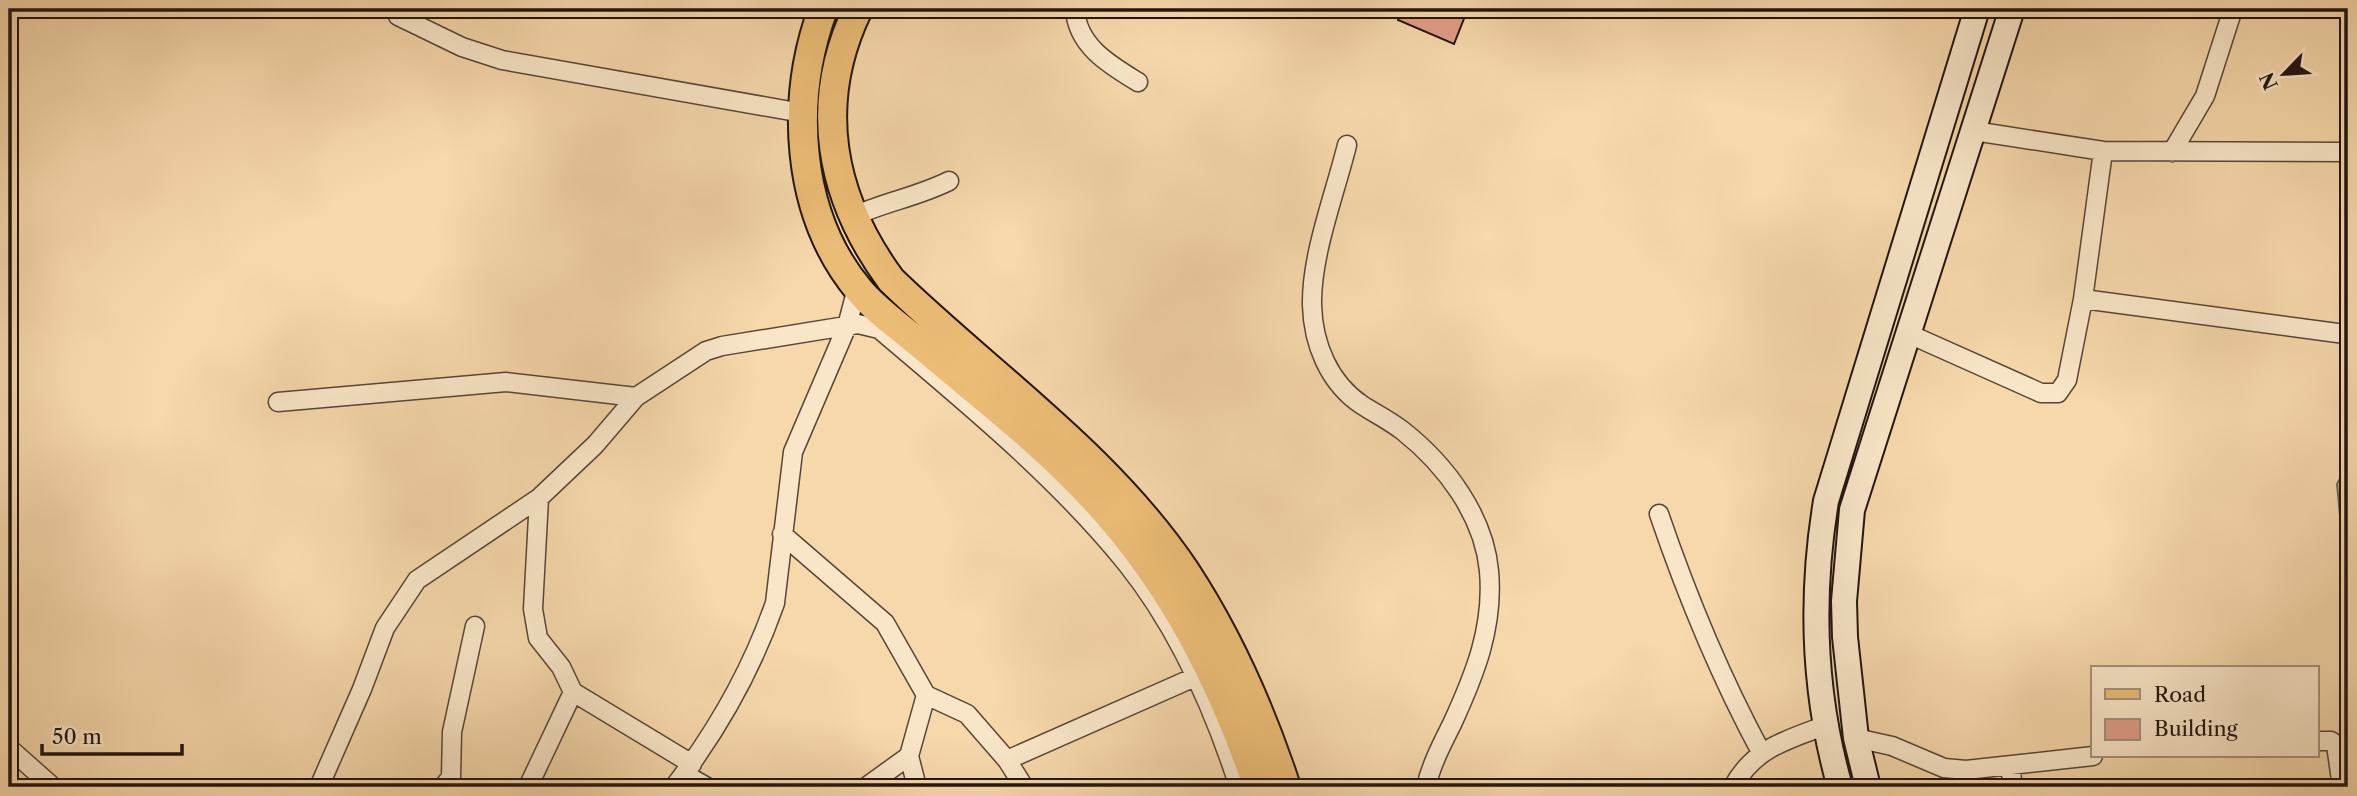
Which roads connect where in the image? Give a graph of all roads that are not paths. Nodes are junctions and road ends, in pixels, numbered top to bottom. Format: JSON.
{"nodes":[{"id":1,"x":823,"y":9,"type":"edge"},
{"id":2,"x":858,"y":9,"type":"edge"},
{"id":3,"x":1075,"y":9,"type":"edge"},
{"id":4,"x":1977,"y":9,"type":"edge"},
{"id":5,"x":2011,"y":9,"type":"edge"},
{"id":6,"x":2233,"y":9,"type":"edge"},
{"id":7,"x":398,"y":16,"type":"dead end"},
{"id":8,"x":1138,"y":82,"type":"dead end"},
{"id":9,"x":802,"y":113,"type":"junction"},
{"id":10,"x":1974,"y":131,"type":"junction"},
{"id":11,"x":1347,"y":145,"type":"dead end"},
{"id":12,"x":2103,"y":151,"type":"junction"},
{"id":13,"x":2172,"y":152,"type":"junction"},
{"id":14,"x":2348,"y":152,"type":"edge"},
{"id":15,"x":949,"y":181,"type":"dead end"},
{"id":16,"x":849,"y":210,"type":"junction"},
{"id":17,"x":817,"y":216,"type":"junction"},
{"id":18,"x":861,"y":292,"type":"junction"},
{"id":19,"x":2083,"y":299,"type":"junction"},
{"id":20,"x":847,"y":326,"type":"junction"},
{"id":21,"x":879,"y":329,"type":"junction"},
{"id":22,"x":1909,"y":334,"type":"junction"},
{"id":23,"x":2345,"y":334,"type":"dead end"},
{"id":24,"x":635,"y":397,"type":"junction"},
{"id":25,"x":278,"y":402,"type":"dead end"},
{"id":26,"x":539,"y":498,"type":"junction"},
{"id":27,"x":1826,"y":501,"type":"junction"},
{"id":28,"x":1852,"y":510,"type":"junction"},
{"id":29,"x":1659,"y":514,"type":"dead end"},
{"id":30,"x":782,"y":534,"type":"junction"},
{"id":31,"x":475,"y":626,"type":"dead end"},
{"id":32,"x":1195,"y":677,"type":"junction"},
{"id":33,"x":573,"y":692,"type":"junction"},
{"id":34,"x":926,"y":695,"type":"junction"},
{"id":35,"x":1824,"y":726,"type":"junction"},
{"id":36,"x":1856,"y":738,"type":"junction"},
{"id":37,"x":2318,"y":741,"type":"edge"},
{"id":38,"x":9,"y":748,"type":"edge"},
{"id":39,"x":1761,"y":752,"type":"junction"},
{"id":40,"x":909,"y":756,"type":"junction"},
{"id":41,"x":2091,"y":756,"type":"edge"},
{"id":42,"x":1007,"y":761,"type":"junction"},
{"id":43,"x":2010,"y":766,"type":"junction"},
{"id":44,"x":683,"y":775,"type":"edge"},
{"id":45,"x":53,"y":787,"type":"edge"},
{"id":46,"x":319,"y":787,"type":"edge"},
{"id":47,"x":443,"y":787,"type":"edge"},
{"id":48,"x":528,"y":787,"type":"edge"},
{"id":49,"x":707,"y":787,"type":"edge"},
{"id":50,"x":866,"y":787,"type":"edge"},
{"id":51,"x":917,"y":787,"type":"edge"},
{"id":52,"x":1024,"y":787,"type":"edge"},
{"id":53,"x":1239,"y":787,"type":"edge"},
{"id":54,"x":1276,"y":787,"type":"edge"},
{"id":55,"x":1426,"y":787,"type":"edge"},
{"id":56,"x":1733,"y":787,"type":"edge"},
{"id":57,"x":1840,"y":787,"type":"edge"},
{"id":58,"x":1868,"y":787,"type":"edge"},
{"id":59,"x":2013,"y":787,"type":"edge"},
{"id":60,"x":2342,"y":787,"type":"edge"}],
"edges":[{"from":1,"to":9,"type":"main road"},
{"from":2,"to":16,"type":"main road"},
{"from":3,"to":8,"type":"street"},
{"from":4,"to":27,"type":"main road"},
{"from":5,"to":10,"type":"main road"},
{"from":6,"to":13,"type":"street"},
{"from":7,"to":9,"type":"street"},
{"from":9,"to":17,"type":"main road"},
{"from":10,"to":12,"type":"street"},
{"from":10,"to":22,"type":"main road"},
{"from":11,"to":55,"type":"street"},
{"from":12,"to":13,"type":"street"},
{"from":12,"to":19,"type":"street"},
{"from":13,"to":14,"type":"street"},
{"from":15,"to":16,"type":"street"},
{"from":16,"to":17,"type":"main road"},
{"from":16,"to":54,"type":"main road"},
{"from":17,"to":18,"type":"main road"},
{"from":18,"to":20,"type":"street"},
{"from":18,"to":21,"type":"street"},
{"from":18,"to":54,"type":"main road"},
{"from":19,"to":22,"type":"street"},
{"from":19,"to":23,"type":"street"},
{"from":20,"to":21,"type":"street"},
{"from":20,"to":24,"type":"street"},
{"from":20,"to":30,"type":"street"},
{"from":21,"to":32,"type":"street"},
{"from":22,"to":28,"type":"main road"},
{"from":24,"to":25,"type":"street"},
{"from":24,"to":26,"type":"street"},
{"from":26,"to":33,"type":"street"},
{"from":26,"to":46,"type":"street"},
{"from":27,"to":28,"type":"main road"},
{"from":27,"to":35,"type":"main road"},
{"from":28,"to":36,"type":"main road"},
{"from":29,"to":39,"type":"street"},
{"from":30,"to":34,"type":"street"},
{"from":30,"to":44,"type":"street"},
{"from":31,"to":47,"type":"street"},
{"from":32,"to":42,"type":"street"},
{"from":32,"to":53,"type":"street"},
{"from":33,"to":44,"type":"street"},
{"from":33,"to":48,"type":"street"},
{"from":34,"to":40,"type":"street"},
{"from":34,"to":42,"type":"street"},
{"from":35,"to":39,"type":"street"},
{"from":35,"to":57,"type":"main road"},
{"from":36,"to":43,"type":"street"},
{"from":36,"to":58,"type":"main road"},
{"from":37,"to":60,"type":"street"},
{"from":38,"to":45,"type":"street"},
{"from":39,"to":56,"type":"street"},
{"from":40,"to":50,"type":"street"},
{"from":40,"to":51,"type":"street"},
{"from":41,"to":43,"type":"street"},
{"from":42,"to":52,"type":"street"},
{"from":43,"to":59,"type":"street"},
{"from":44,"to":49,"type":"street"}]}
